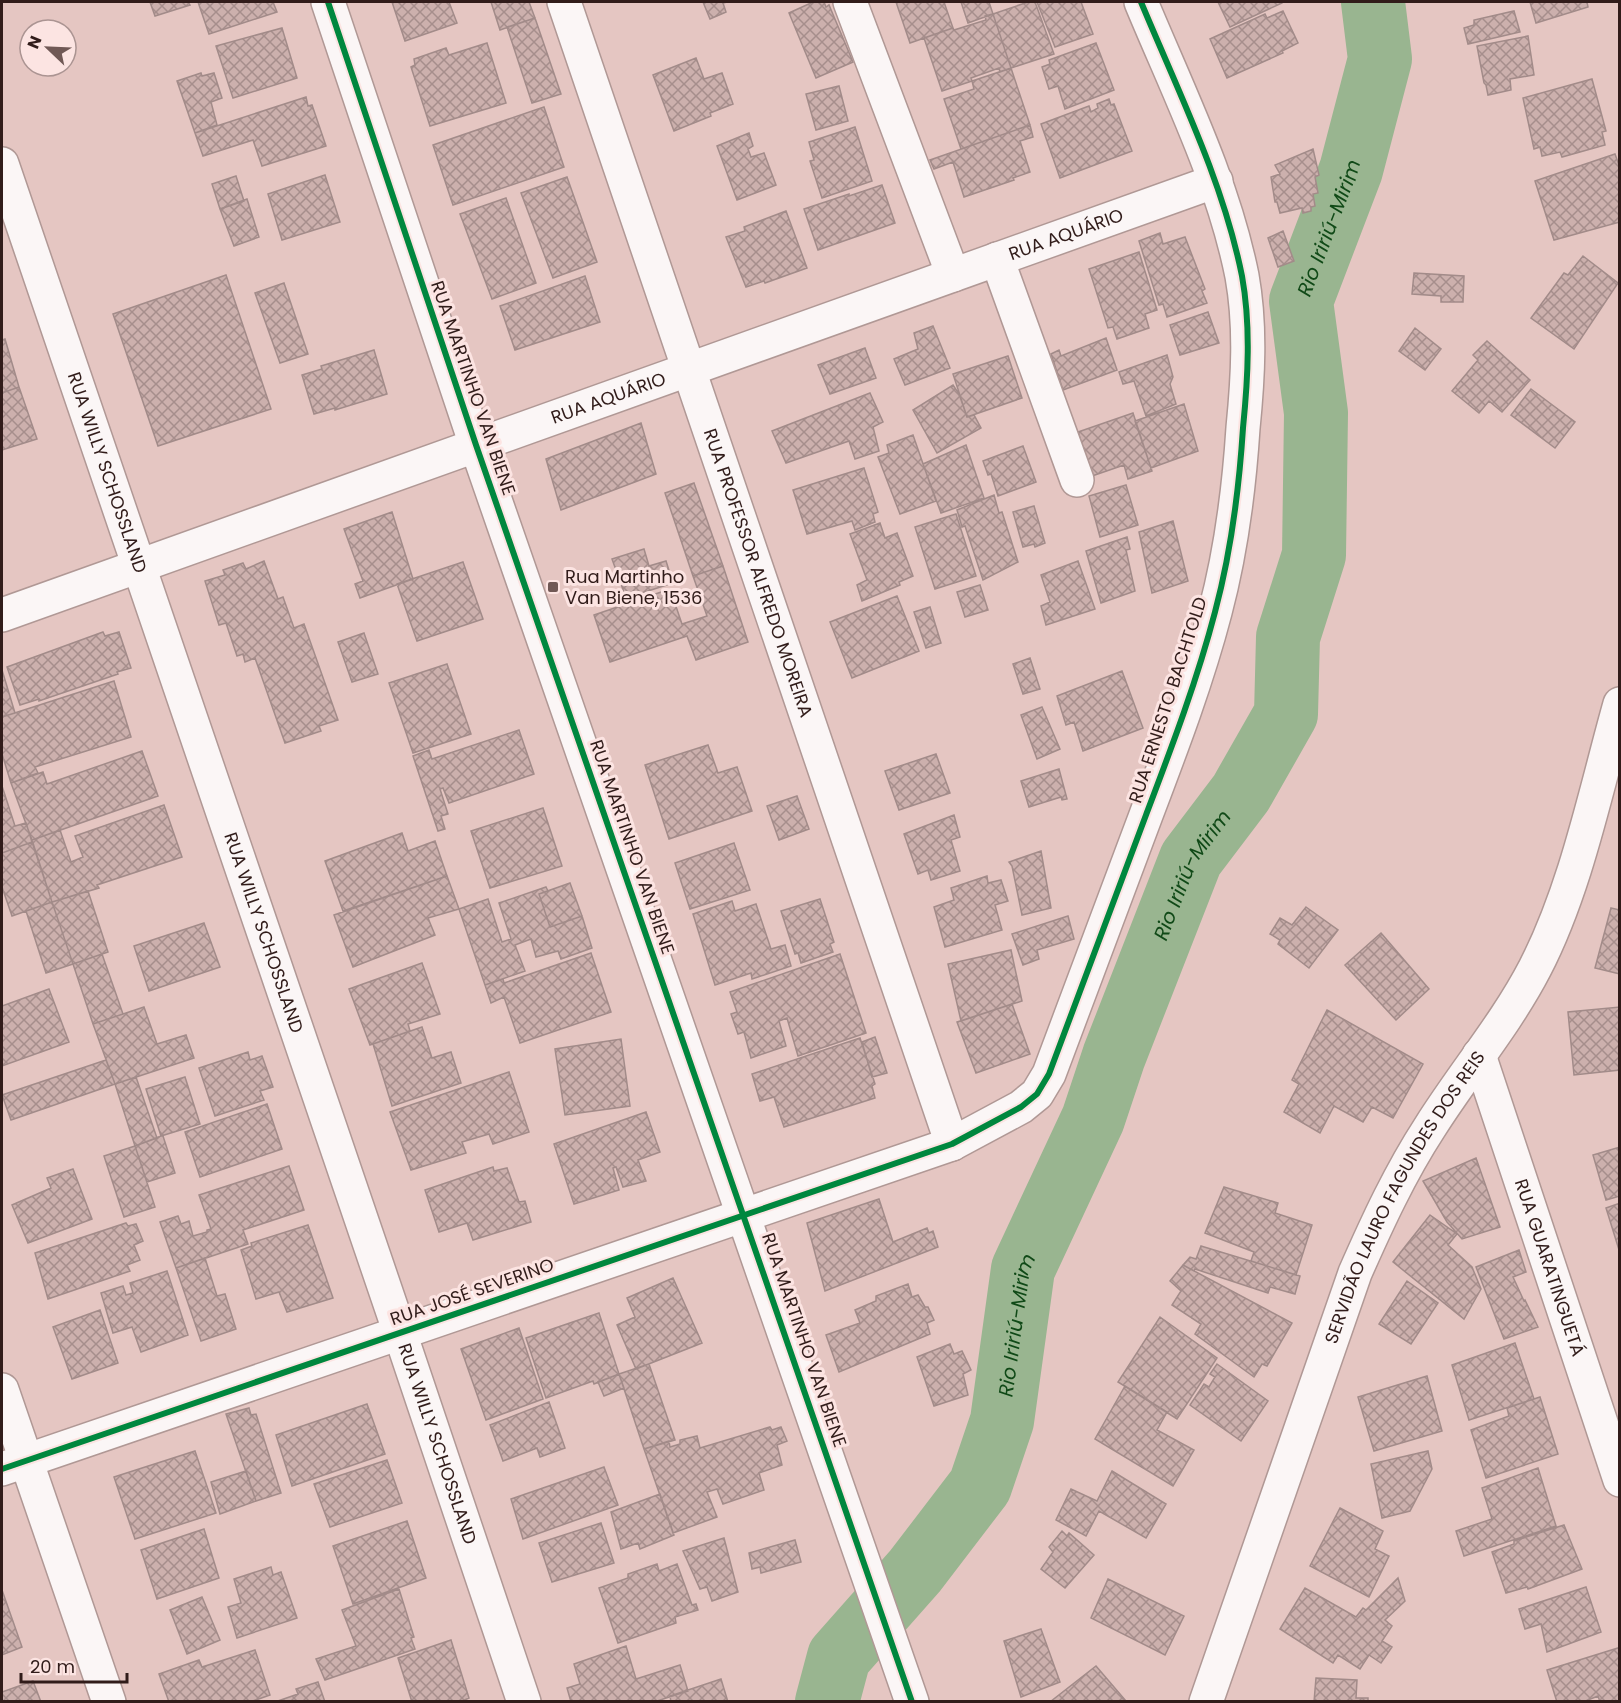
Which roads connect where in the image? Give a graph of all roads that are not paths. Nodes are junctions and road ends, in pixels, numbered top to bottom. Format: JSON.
{"nodes":[{"id":1,"x":327,"y":2,"type":"edge"},
{"id":2,"x":564,"y":2,"type":"edge"},
{"id":3,"x":850,"y":2,"type":"edge"},
{"id":4,"x":1141,"y":2,"type":"edge"},
{"id":5,"x":2,"y":164,"type":"edge"},
{"id":6,"x":1216,"y":181,"type":"junction"},
{"id":7,"x":997,"y":259,"type":"junction"},
{"id":8,"x":953,"y":275,"type":"junction"},
{"id":9,"x":689,"y":369,"type":"junction"},
{"id":10,"x":476,"y":446,"type":"junction"},
{"id":11,"x":1077,"y":480,"type":"dead end"},
{"id":12,"x":139,"y":566,"type":"junction"},
{"id":13,"x":2,"y":615,"type":"edge"},
{"id":14,"x":1620,"y":704,"type":"edge"},
{"id":15,"x":1479,"y":1055,"type":"junction"},
{"id":16,"x":952,"y":1144,"type":"junction"},
{"id":17,"x":745,"y":1215,"type":"junction"},
{"id":18,"x":400,"y":1333,"type":"junction"},
{"id":19,"x":2,"y":1390,"type":"edge"},
{"id":20,"x":13,"y":1465,"type":"edge"},
{"id":21,"x":1620,"y":1480,"type":"edge"},
{"id":22,"x":110,"y":1701,"type":"edge"},
{"id":23,"x":524,"y":1701,"type":"edge"},
{"id":24,"x":912,"y":1701,"type":"edge"},
{"id":25,"x":1206,"y":1701,"type":"edge"}],
"edges":[{"from":1,"to":10,"type":"street","name":"RUA MARTINHO VAN BIENE"},
{"from":2,"to":9,"type":"street","name":"RUA PROFESSOR ALFREDO MOREIRA"},
{"from":3,"to":8,"type":"street"},
{"from":4,"to":6,"type":"street","name":"RUA ERNESTO BACHTOLD"},
{"from":5,"to":12,"type":"street","name":"RUA WILLY SCHOSSLAND"},
{"from":6,"to":7,"type":"street","name":"RUA AQUÁRIO"},
{"from":6,"to":16,"type":"street","name":"RUA ERNESTO BACHTOLD"},
{"from":7,"to":8,"type":"street","name":"RUA AQUÁRIO"},
{"from":7,"to":11,"type":"street"},
{"from":8,"to":9,"type":"street","name":"RUA AQUÁRIO"},
{"from":9,"to":10,"type":"street","name":"RUA AQUÁRIO"},
{"from":9,"to":16,"type":"street","name":"RUA PROFESSOR ALFREDO MOREIRA"},
{"from":10,"to":12,"type":"street","name":"RUA AQUÁRIO"},
{"from":10,"to":17,"type":"street","name":"RUA MARTINHO VAN BIENE"},
{"from":12,"to":13,"type":"street","name":"RUA AQUÁRIO"},
{"from":12,"to":18,"type":"street","name":"RUA WILLY SCHOSSLAND"},
{"from":14,"to":15,"type":"street","name":"SERVIDÃO LAURO FAGUNDES DOS REIS"},
{"from":15,"to":21,"type":"street","name":"RUA GUARATINGUETÁ"},
{"from":15,"to":25,"type":"street","name":"SERVIDÃO LAURO FAGUNDES DOS REIS"},
{"from":16,"to":17,"type":"street","name":"RUA JOSÉ SEVERINO"},
{"from":17,"to":18,"type":"street","name":"RUA JOSÉ SEVERINO"},
{"from":17,"to":24,"type":"street","name":"RUA MARTINHO VAN BIENE"},
{"from":18,"to":20,"type":"street","name":"RUA JOSÉ SEVERINO"},
{"from":18,"to":23,"type":"street","name":"RUA WILLY SCHOSSLAND"},
{"from":19,"to":20,"type":"street"},
{"from":20,"to":22,"type":"street"}]}
